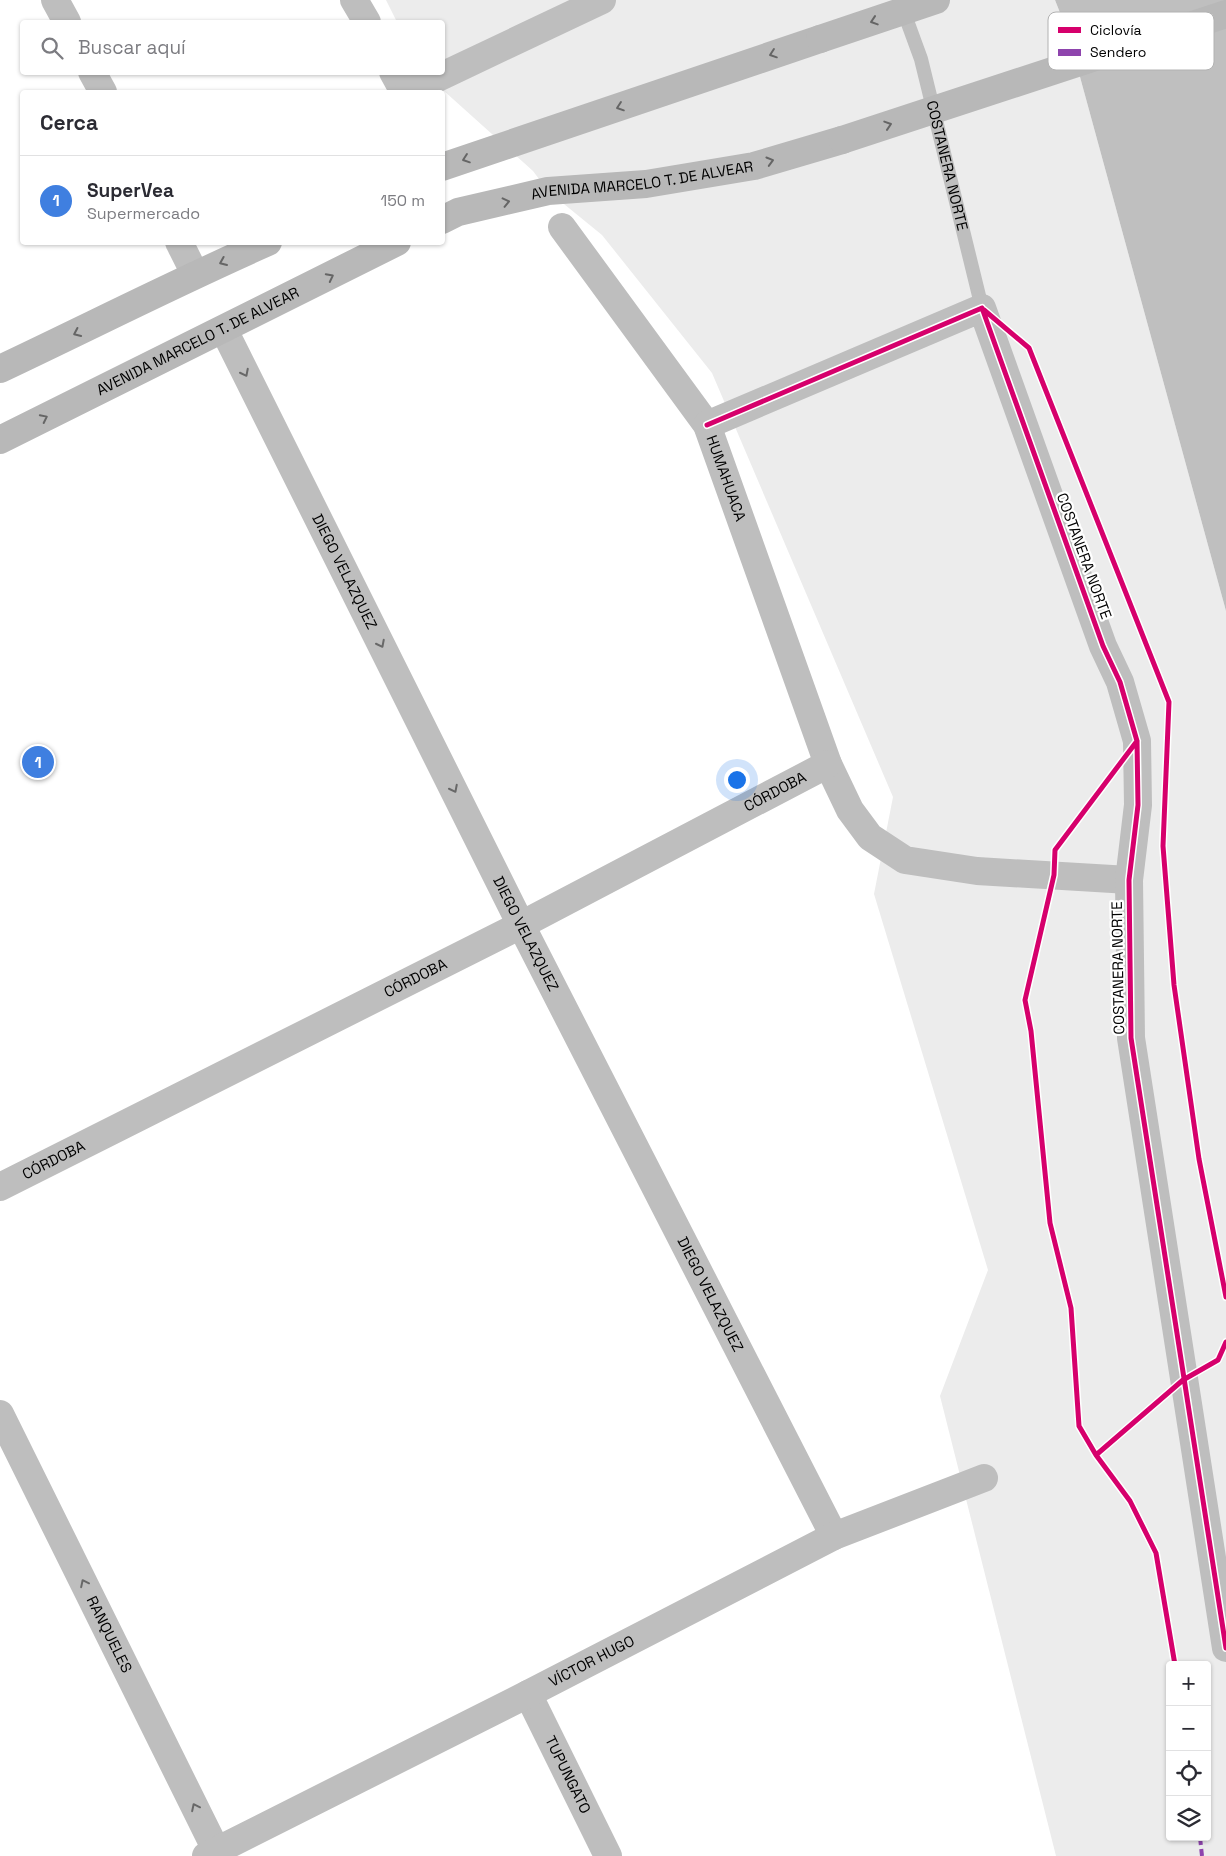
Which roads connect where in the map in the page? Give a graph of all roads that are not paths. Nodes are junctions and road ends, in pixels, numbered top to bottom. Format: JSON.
{"nodes":[{"id":1,"x":55,"y":0,"type":"edge"},
{"id":2,"x":354,"y":0,"type":"edge"},
{"id":3,"x":602,"y":0,"type":"edge"},
{"id":4,"x":900,"y":0,"type":"edge"},
{"id":5,"x":936,"y":0,"type":"edge"},
{"id":6,"x":1226,"y":14,"type":"edge"},
{"id":7,"x":1214,"y":18,"type":"edge"},
{"id":8,"x":66,"y":20,"type":"edge"},
{"id":9,"x":365,"y":20,"type":"edge"},
{"id":10,"x":1055,"y":70,"type":"edge"},
{"id":11,"x":445,"y":74,"type":"edge"},
{"id":12,"x":94,"y":75,"type":"edge"},
{"id":13,"x":395,"y":75,"type":"edge"},
{"id":14,"x":444,"y":75,"type":"edge"},
{"id":15,"x":101,"y":90,"type":"edge"},
{"id":16,"x":403,"y":90,"type":"edge"},
{"id":17,"x":412,"y":90,"type":"edge"},
{"id":18,"x":445,"y":166,"type":"edge"},
{"id":19,"x":445,"y":218,"type":"edge"},
{"id":20,"x":562,"y":227,"type":"dead end"},
{"id":21,"x":180,"y":245,"type":"edge"},
{"id":22,"x":261,"y":245,"type":"edge"},
{"id":23,"x":391,"y":245,"type":"edge"},
{"id":24,"x":195,"y":274,"type":"junction"},
{"id":25,"x":982,"y":308,"type":"junction"},
{"id":26,"x":224,"y":330,"type":"junction"},
{"id":27,"x":0,"y":369,"type":"edge"},
{"id":28,"x":707,"y":425,"type":"junction"},
{"id":29,"x":0,"y":440,"type":"edge"},
{"id":30,"x":828,"y":764,"type":"junction"},
{"id":31,"x":1129,"y":880,"type":"junction"},
{"id":32,"x":521,"y":925,"type":"junction"},
{"id":33,"x":0,"y":1187,"type":"edge"},
{"id":34,"x":0,"y":1414,"type":"edge"},
{"id":35,"x":984,"y":1478,"type":"dead end"},
{"id":36,"x":834,"y":1536,"type":"junction"},
{"id":37,"x":1226,"y":1648,"type":"edge"},
{"id":38,"x":528,"y":1694,"type":"junction"},
{"id":39,"x":214,"y":1854,"type":"edge"},
{"id":40,"x":608,"y":1856,"type":"edge"}],
"edges":[{"from":1,"to":8,"type":"street"},
{"from":2,"to":9,"type":"street"},
{"from":3,"to":11,"type":"street"},
{"from":4,"to":25,"type":"lane","name":"COSTANERA NORTE"},
{"from":5,"to":18,"type":"main road","one_way":true,"bridge":true},
{"from":7,"to":6,"type":"main road","name":"AVENIDA MARCELO T. DE ALVEAR","one_way":true,"bridge":true},
{"from":19,"to":10,"type":"main road","name":"AVENIDA MARCELO T. DE ALVEAR","one_way":true,"bridge":true},
{"from":12,"to":15,"type":"street"},
{"from":13,"to":16,"type":"street"},
{"from":14,"to":17,"type":"street"},
{"from":20,"to":28,"type":"street","name":"HUMAHUACA"},
{"from":21,"to":24,"type":"street"},
{"from":22,"to":24,"type":"main road","one_way":true},
{"from":26,"to":23,"type":"main road","name":"AVENIDA MARCELO T. DE ALVEAR","one_way":true},
{"from":24,"to":27,"type":"main road","one_way":true},
{"from":25,"to":28,"type":"street"},
{"from":25,"to":31,"type":"street","name":"COSTANERA NORTE"},
{"from":29,"to":26,"type":"main road","name":"AVENIDA MARCELO T. DE ALVEAR","one_way":true},
{"from":26,"to":32,"type":"street","name":"DIEGO VELAZQUEZ","one_way":true},
{"from":28,"to":30,"type":"street","name":"HUMAHUACA"},
{"from":30,"to":31,"type":"street","name":"HUMAHUACA"},
{"from":30,"to":32,"type":"street","name":"CÓRDOBA"},
{"from":31,"to":37,"type":"street","name":"COSTANERA NORTE"},
{"from":32,"to":33,"type":"street","name":"CÓRDOBA"},
{"from":32,"to":36,"type":"street","name":"DIEGO VELAZQUEZ"},
{"from":39,"to":34,"type":"street","name":"RANQUELES","one_way":true},
{"from":35,"to":36,"type":"street","name":"VÍCTOR HUGO"},
{"from":36,"to":38,"type":"street","name":"VÍCTOR HUGO"},
{"from":38,"to":39,"type":"street","name":"VÍCTOR HUGO"},
{"from":38,"to":40,"type":"street","name":"TUPUNGATO"}]}
